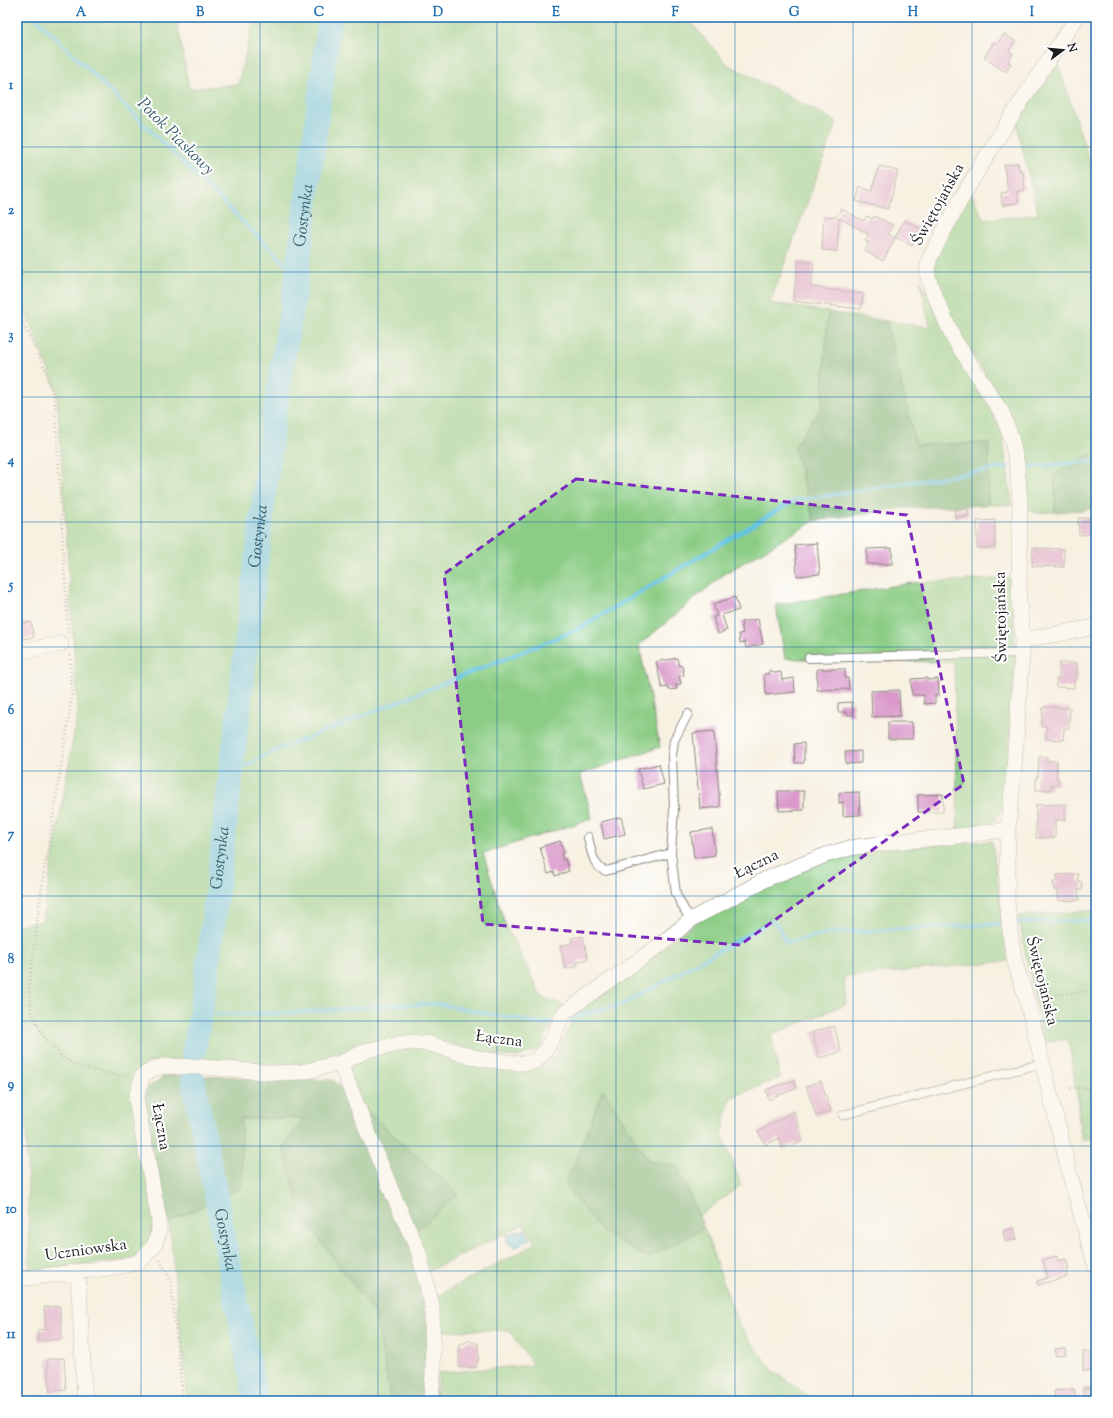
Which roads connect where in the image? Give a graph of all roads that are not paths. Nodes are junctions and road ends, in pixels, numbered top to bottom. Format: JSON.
{"nodes":[{"id":1,"x":1077,"y":17,"type":"edge"},
{"id":2,"x":1096,"y":627,"type":"edge"},
{"id":3,"x":66,"y":643,"type":"road end"},
{"id":4,"x":1022,"y":646,"type":"junction"},
{"id":5,"x":17,"y":652,"type":"edge"},
{"id":6,"x":809,"y":658,"type":"dead end"},
{"id":7,"x":688,"y":714,"type":"dead end"},
{"id":8,"x":1008,"y":829,"type":"junction"},
{"id":9,"x":588,"y":837,"type":"dead end"},
{"id":10,"x":671,"y":853,"type":"junction"},
{"id":11,"x":692,"y":919,"type":"junction"},
{"id":12,"x":340,"y":1063,"type":"junction"},
{"id":13,"x":1043,"y":1063,"type":"junction"},
{"id":14,"x":843,"y":1115,"type":"dead end"},
{"id":15,"x":154,"y":1246,"type":"joint"},
{"id":16,"x":1096,"y":1268,"type":"edge"},
{"id":17,"x":78,"y":1272,"type":"junction"},
{"id":18,"x":17,"y":1279,"type":"edge"},
{"id":19,"x":85,"y":1401,"type":"edge"},
{"id":20,"x":431,"y":1401,"type":"edge"}],
"edges":[{"from":1,"to":4,"type":"street","name":"Świętojańska"},
{"from":2,"to":4,"type":"street"},
{"from":3,"to":5,"type":"street"},
{"from":4,"to":6,"type":"lane"},
{"from":4,"to":8,"type":"street","name":"Świętojańska"},
{"from":7,"to":10,"type":"lane"},
{"from":8,"to":11,"type":"street","name":"Łączna"},
{"from":8,"to":13,"type":"street","name":"Świętojańska"},
{"from":9,"to":10,"type":"lane"},
{"from":10,"to":11,"type":"lane"},
{"from":11,"to":12,"type":"street","name":"Łączna"},
{"from":12,"to":15,"type":"street","name":"Łączna"},
{"from":12,"to":20,"type":"street"},
{"from":13,"to":14,"type":"lane"},
{"from":13,"to":16,"type":"street","name":"Świętojańska"},
{"from":15,"to":17,"type":"street","name":"Uczniowska"},
{"from":17,"to":18,"type":"street","name":"Uczniowska"},
{"from":17,"to":19,"type":"street"}]}
